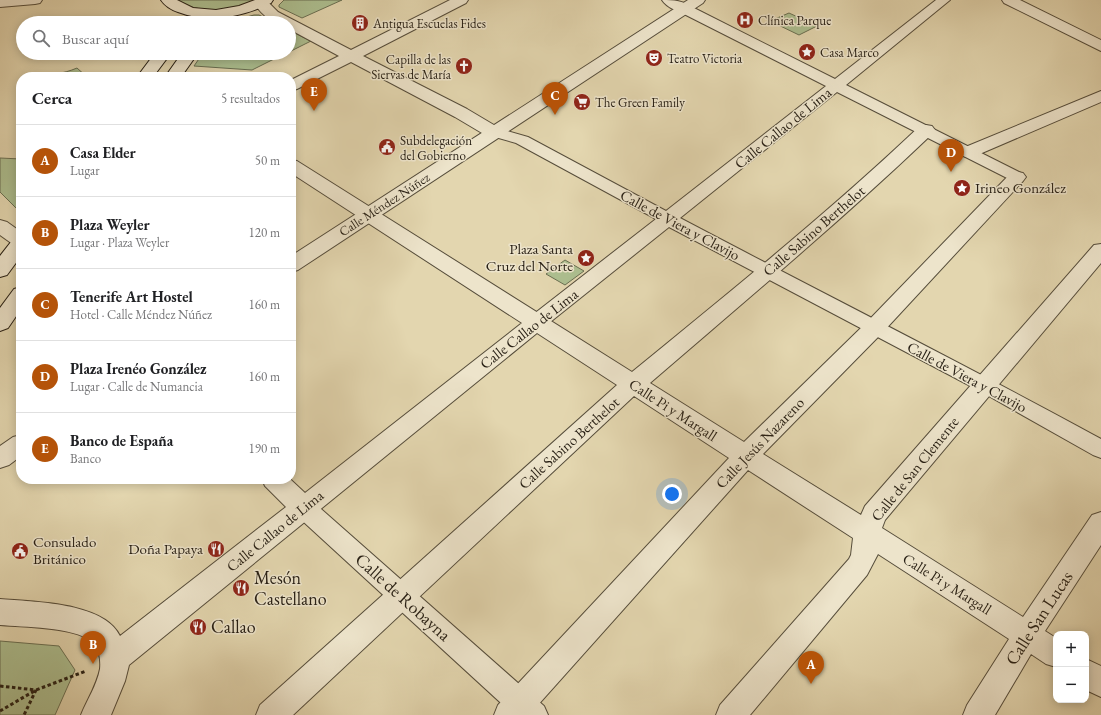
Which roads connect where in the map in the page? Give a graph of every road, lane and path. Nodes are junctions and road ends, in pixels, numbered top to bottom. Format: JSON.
{"nodes":[{"id":1,"x":35,"y":0,"type":"edge"},
{"id":2,"x":168,"y":0,"type":"edge"},
{"id":3,"x":461,"y":0,"type":"edge"},
{"id":4,"x":669,"y":0,"type":"edge"},
{"id":5,"x":944,"y":0,"type":"edge"},
{"id":6,"x":1009,"y":0,"type":"edge"},
{"id":7,"x":264,"y":1,"type":"edge"},
{"id":8,"x":0,"y":3,"type":"edge"},
{"id":9,"x":691,"y":4,"type":"edge"},
{"id":10,"x":223,"y":12,"type":"junction"},
{"id":11,"x":185,"y":16,"type":"edge"},
{"id":12,"x":191,"y":16,"type":"edge"},
{"id":13,"x":218,"y":16,"type":"edge"},
{"id":14,"x":275,"y":16,"type":"edge"},
{"id":15,"x":296,"y":27,"type":"edge"},
{"id":16,"x":1101,"y":46,"type":"edge"},
{"id":17,"x":351,"y":55,"type":"junction"},
{"id":18,"x":158,"y":60,"type":"edge"},
{"id":19,"x":185,"y":60,"type":"edge"},
{"id":20,"x":149,"y":72,"type":"edge"},
{"id":21,"x":177,"y":72,"type":"edge"},
{"id":22,"x":296,"y":83,"type":"edge"},
{"id":23,"x":837,"y":85,"type":"junction"},
{"id":24,"x":1101,"y":96,"type":"edge"},
{"id":25,"x":926,"y":130,"type":"junction"},
{"id":26,"x":493,"y":132,"type":"junction"},
{"id":27,"x":969,"y":152,"type":"junction"},
{"id":28,"x":296,"y":168,"type":"edge"},
{"id":29,"x":1016,"y":177,"type":"joint"},
{"id":30,"x":369,"y":214,"type":"junction"},
{"id":31,"x":670,"y":218,"type":"junction"},
{"id":32,"x":0,"y":226,"type":"edge"},
{"id":33,"x":16,"y":238,"type":"edge"},
{"id":34,"x":16,"y":249,"type":"edge"},
{"id":35,"x":1101,"y":250,"type":"edge"},
{"id":36,"x":296,"y":262,"type":"edge"},
{"id":37,"x":0,"y":270,"type":"edge"},
{"id":38,"x":767,"y":272,"type":"junction"},
{"id":39,"x":16,"y":301,"type":"edge"},
{"id":40,"x":537,"y":322,"type":"junction"},
{"id":41,"x":0,"y":323,"type":"edge"},
{"id":42,"x":874,"y":328,"type":"junction"},
{"id":43,"x":632,"y":384,"type":"junction"},
{"id":44,"x":985,"y":385,"type":"junction"},
{"id":45,"x":16,"y":447,"type":"edge"},
{"id":46,"x":1101,"y":449,"type":"edge"},
{"id":47,"x":746,"y":456,"type":"junction"},
{"id":48,"x":0,"y":458,"type":"edge"},
{"id":49,"x":279,"y":484,"type":"edge"},
{"id":50,"x":304,"y":508,"type":"junction"},
{"id":51,"x":1101,"y":523,"type":"edge"},
{"id":52,"x":867,"y":533,"type":"junction"},
{"id":53,"x":402,"y":596,"type":"junction"},
{"id":54,"x":0,"y":612,"type":"edge"},
{"id":55,"x":1027,"y":635,"type":"junction"},
{"id":56,"x":1053,"y":652,"type":"edge"},
{"id":57,"x":114,"y":659,"type":"junction"},
{"id":58,"x":1089,"y":675,"type":"edge"},
{"id":59,"x":1101,"y":683,"type":"edge"},
{"id":60,"x":0,"y":686,"type":"edge"},
{"id":61,"x":36,"y":690,"type":"junction"},
{"id":62,"x":0,"y":711,"type":"edge"},
{"id":63,"x":521,"y":711,"type":"edge"},
{"id":64,"x":24,"y":715,"type":"edge"},
{"id":65,"x":96,"y":715,"type":"edge"},
{"id":66,"x":272,"y":715,"type":"edge"},
{"id":67,"x":731,"y":715,"type":"edge"},
{"id":68,"x":978,"y":715,"type":"edge"}],
"edges":[{"from":1,"to":8,"type":"street"},
{"from":2,"to":11,"type":"street"},
{"from":3,"to":17,"type":"street"},
{"from":4,"to":9,"type":"street"},
{"from":5,"to":23,"type":"street","name":"Calle Callao de Lima"},
{"from":6,"to":16,"type":"street"},
{"from":7,"to":10,"type":"street"},
{"from":7,"to":14,"type":"street","name":"Calle de Viera y Clavijo"},
{"from":9,"to":23,"type":"street"},
{"from":9,"to":26,"type":"street","name":"Calle Méndez Núñez"},
{"from":10,"to":12,"type":"street"},
{"from":10,"to":13,"type":"street"},
{"from":15,"to":17,"type":"street","name":"Calle de Viera y Clavijo"},
{"from":17,"to":22,"type":"street"},
{"from":17,"to":26,"type":"street","name":"Calle de Viera y Clavijo"},
{"from":18,"to":20,"type":"street"},
{"from":19,"to":21,"type":"street"},
{"from":23,"to":25,"type":"street"},
{"from":23,"to":31,"type":"street","name":"Calle Callao de Lima"},
{"from":24,"to":27,"type":"street"},
{"from":25,"to":27,"type":"street"},
{"from":25,"to":38,"type":"street","name":"Calle Sabino Berthelot"},
{"from":26,"to":30,"type":"street","name":"Calle Méndez Núñez"},
{"from":26,"to":31,"type":"street","name":"Calle de Viera y Clavijo"},
{"from":27,"to":29,"type":"street"},
{"from":28,"to":30,"type":"street","name":"Calle Pi y Margall"},
{"from":29,"to":42,"type":"street","name":"Calle Jesús Nazareno"},
{"from":30,"to":36,"type":"street","name":"Calle Méndez Núñez"},
{"from":30,"to":40,"type":"street","name":"Calle Pi y Margall"},
{"from":31,"to":38,"type":"street","name":"Calle de Viera y Clavijo"},
{"from":31,"to":40,"type":"street","name":"Calle Callao de Lima"},
{"from":32,"to":33,"type":"street"},
{"from":34,"to":37,"type":"street"},
{"from":35,"to":44,"type":"street","name":"Calle de San Clemente"},
{"from":38,"to":42,"type":"street","name":"Calle de Viera y Clavijo"},
{"from":38,"to":43,"type":"street","name":"Calle Sabino Berthelot"},
{"from":39,"to":41,"type":"street"},
{"from":40,"to":43,"type":"street","name":"Calle Pi y Margall"},
{"from":40,"to":50,"type":"street","name":"Calle Callao de Lima"},
{"from":42,"to":44,"type":"street","name":"Calle de Viera y Clavijo"},
{"from":42,"to":47,"type":"street","name":"Calle Jesús Nazareno"},
{"from":43,"to":47,"type":"street","name":"Calle Pi y Margall"},
{"from":43,"to":53,"type":"street","name":"Calle Sabino Berthelot"},
{"from":44,"to":46,"type":"street","name":"Calle de Viera y Clavijo"},
{"from":44,"to":52,"type":"street","name":"Calle de San Clemente"},
{"from":45,"to":48,"type":"street"},
{"from":47,"to":52,"type":"street","name":"Calle Pi y Margall"},
{"from":47,"to":63,"type":"street","name":"Calle Jesús Nazareno"},
{"from":49,"to":50,"type":"street","name":"Calle de Robayna"},
{"from":50,"to":53,"type":"street","name":"Calle de Robayna"},
{"from":50,"to":57,"type":"street","name":"Calle Callao de Lima"},
{"from":51,"to":55,"type":"street","name":"Calle San Lucas"},
{"from":52,"to":55,"type":"street","name":"Calle Pi y Margall"},
{"from":52,"to":67,"type":"street","name":"Calle de San Clemente"},
{"from":53,"to":63,"type":"street","name":"Calle de Robayna"},
{"from":53,"to":66,"type":"street","name":"Calle Sabino Berthelot"},
{"from":54,"to":57,"type":"street"},
{"from":55,"to":56,"type":"street","name":"Calle Pi y Margall"},
{"from":55,"to":68,"type":"street","name":"Calle San Lucas"},
{"from":57,"to":61,"type":"path"},
{"from":57,"to":65,"type":"street"},
{"from":58,"to":59,"type":"street"},
{"from":60,"to":61,"type":"path"},
{"from":61,"to":62,"type":"path"},
{"from":61,"to":64,"type":"path"}]}
